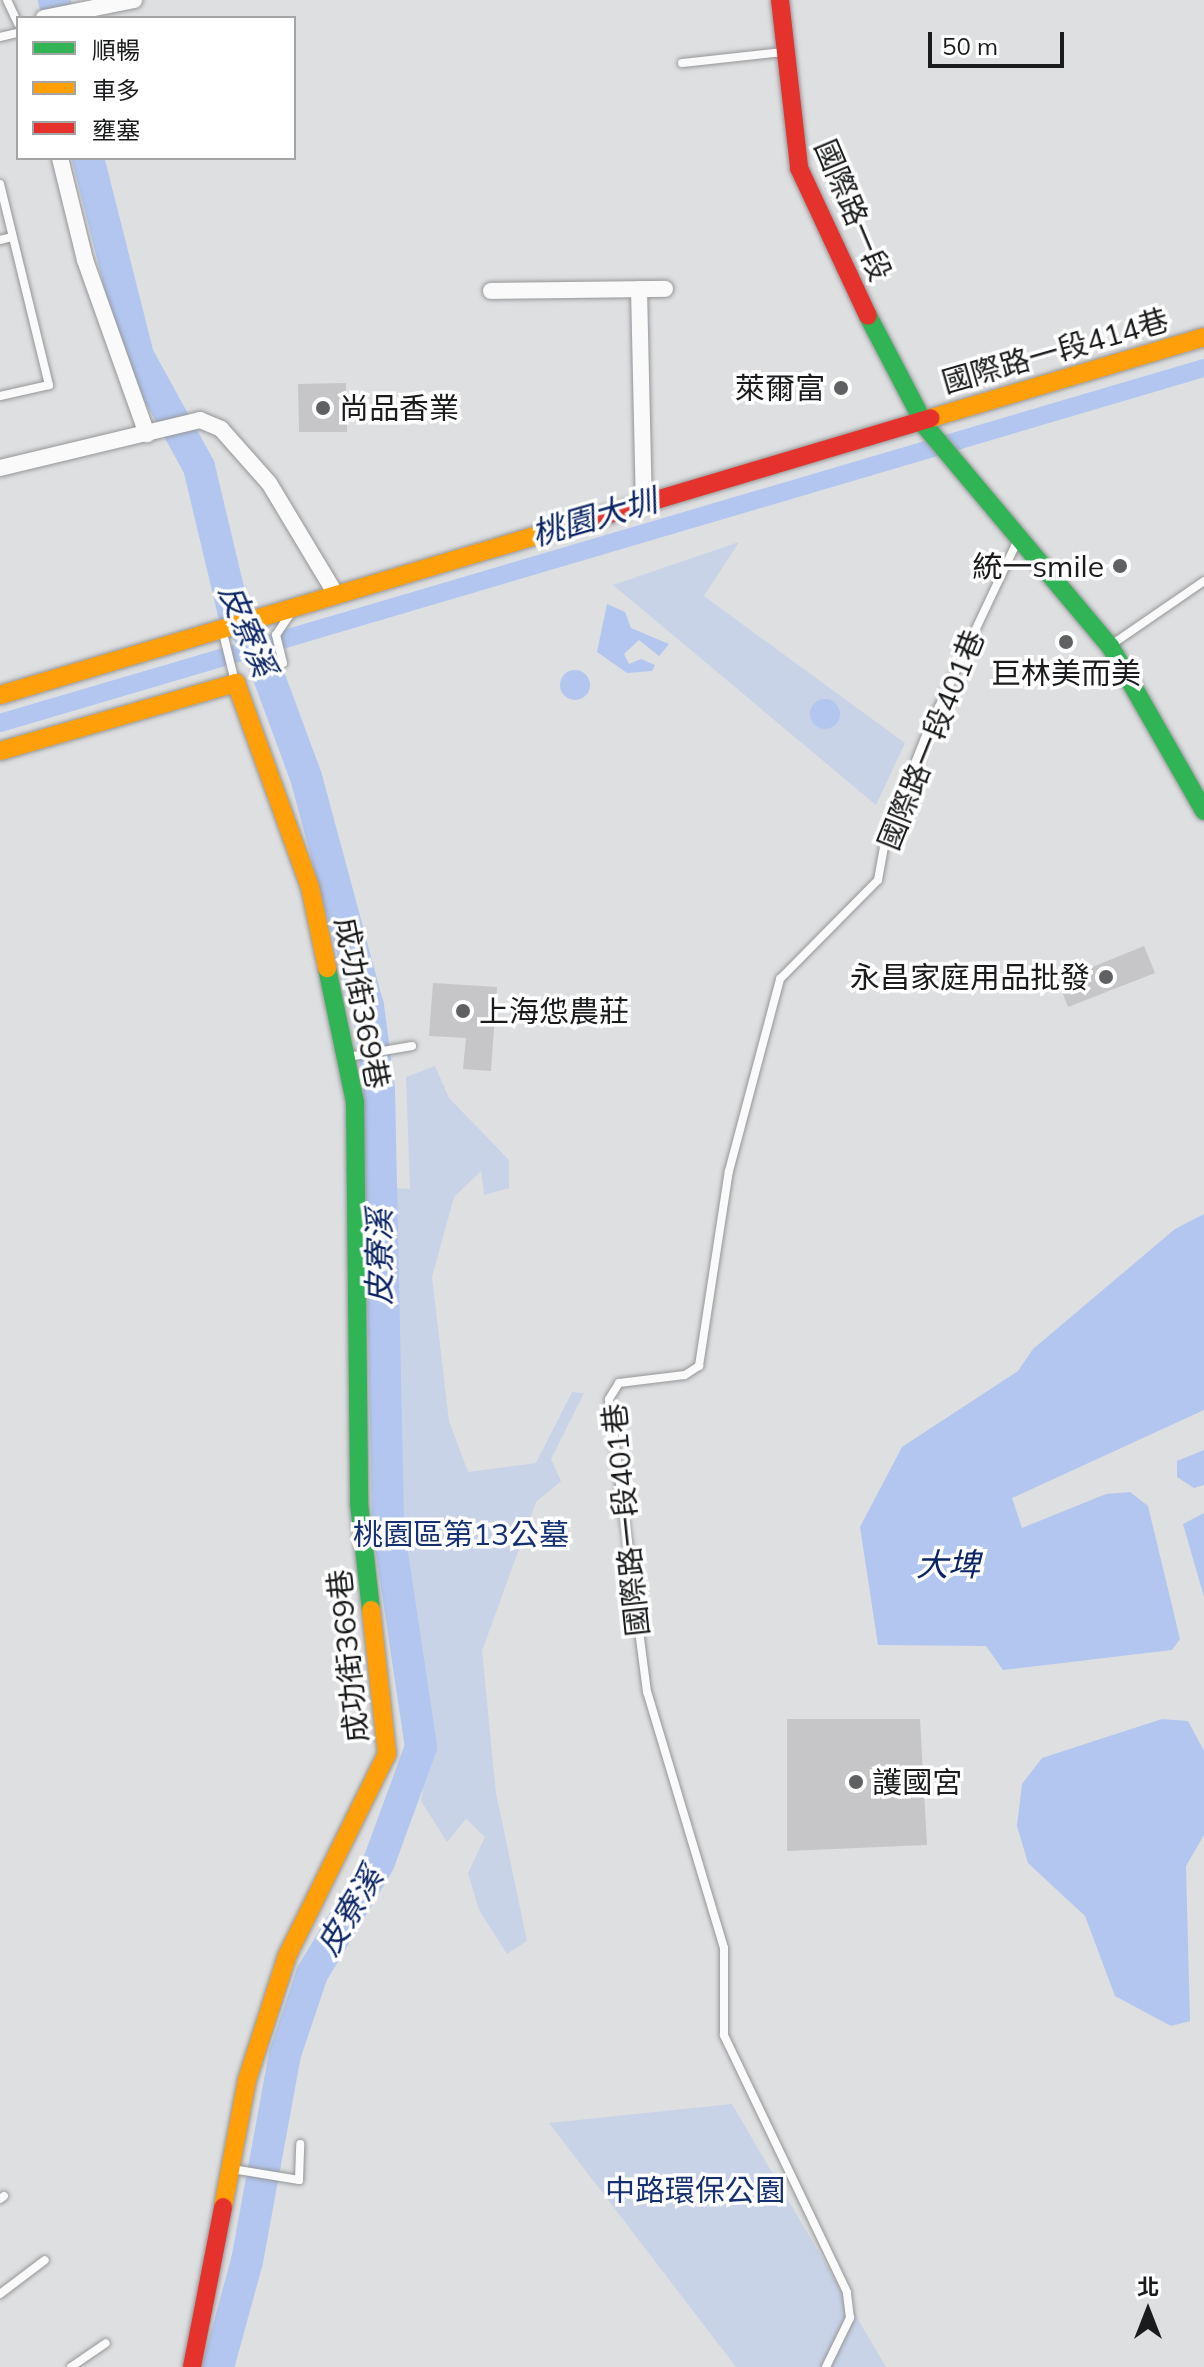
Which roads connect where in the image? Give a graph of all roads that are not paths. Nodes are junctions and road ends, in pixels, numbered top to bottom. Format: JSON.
{"nodes":[{"id":1,"x":7,"y":0,"type":"edge"},
{"id":2,"x":134,"y":0,"type":"edge"},
{"id":3,"x":780,"y":0,"type":"edge"},
{"id":4,"x":55,"y":16,"type":"edge"},
{"id":5,"x":16,"y":20,"type":"edge"},
{"id":6,"x":783,"y":52,"type":"junction"},
{"id":7,"x":682,"y":63,"type":"dead end"},
{"id":8,"x":60,"y":160,"type":"edge"},
{"id":9,"x":0,"y":184,"type":"edge"},
{"id":10,"x":12,"y":237,"type":"junction"},
{"id":11,"x":0,"y":240,"type":"edge"},
{"id":12,"x":639,"y":289,"type":"junction"},
{"id":13,"x":665,"y":289,"type":"dead end"},
{"id":14,"x":491,"y":291,"type":"dead end"},
{"id":15,"x":1204,"y":337,"type":"edge"},
{"id":16,"x":0,"y":396,"type":"edge"},
{"id":17,"x":924,"y":422,"type":"junction"},
{"id":18,"x":152,"y":433,"type":"junction"},
{"id":19,"x":0,"y":468,"type":"edge"},
{"id":20,"x":644,"y":502,"type":"junction"},
{"id":21,"x":1020,"y":535,"type":"junction"},
{"id":22,"x":1204,"y":581,"type":"edge"},
{"id":23,"x":334,"y":591,"type":"junction"},
{"id":24,"x":298,"y":602,"type":"junction"},
{"id":25,"x":221,"y":626,"type":"junction"},
{"id":26,"x":1110,"y":646,"type":"junction"},
{"id":27,"x":283,"y":663,"type":"dead end"},
{"id":28,"x":236,"y":683,"type":"junction"},
{"id":29,"x":0,"y":695,"type":"edge"},
{"id":30,"x":0,"y":751,"type":"edge"},
{"id":31,"x":1204,"y":811,"type":"edge"},
{"id":32,"x":412,"y":1046,"type":"dead end"},
{"id":33,"x":349,"y":1057,"type":"junction"},
{"id":34,"x":300,"y":2144,"type":"dead end"},
{"id":35,"x":235,"y":2169,"type":"junction"},
{"id":36,"x":45,"y":2260,"type":"dead end"},
{"id":37,"x":0,"y":2294,"type":"edge"},
{"id":38,"x":106,"y":2343,"type":"dead end"},
{"id":39,"x":71,"y":2367,"type":"edge"},
{"id":40,"x":192,"y":2367,"type":"edge"},
{"id":41,"x":826,"y":2367,"type":"edge"}],
"edges":[{"from":1,"to":5,"type":"lane"},
{"from":2,"to":4,"type":"street"},
{"from":3,"to":6,"type":"street","name":"國際路一段"},
{"from":6,"to":7,"type":"lane"},
{"from":6,"to":17,"type":"street","name":"國際路一段"},
{"from":8,"to":18,"type":"street"},
{"from":9,"to":10,"type":"lane"},
{"from":10,"to":11,"type":"lane"},
{"from":10,"to":16,"type":"lane"},
{"from":12,"to":13,"type":"street"},
{"from":12,"to":14,"type":"street"},
{"from":12,"to":20,"type":"street"},
{"from":15,"to":17,"type":"street","name":"國際路一段414巷"},
{"from":17,"to":20,"type":"street","name":"國際路一段414巷"},
{"from":17,"to":21,"type":"street","name":"國際路一段"},
{"from":18,"to":19,"type":"street"},
{"from":18,"to":23,"type":"street"},
{"from":20,"to":23,"type":"street","name":"國際路一段414巷"},
{"from":21,"to":26,"type":"street"},
{"from":21,"to":41,"type":"lane","name":"國際路一段401巷"},
{"from":22,"to":26,"type":"lane"},
{"from":23,"to":24,"type":"street","name":"國際路一段414巷"},
{"from":24,"to":25,"type":"street","name":"國際路一段414巷"},
{"from":24,"to":27,"type":"lane"},
{"from":25,"to":28,"type":"lane"},
{"from":25,"to":29,"type":"street","name":"國際路一段414巷"},
{"from":26,"to":31,"type":"street"},
{"from":28,"to":30,"type":"street"},
{"from":28,"to":33,"type":"street","name":"成功街369巷"},
{"from":32,"to":33,"type":"lane"},
{"from":33,"to":35,"type":"street","name":"成功街369巷"},
{"from":34,"to":35,"type":"lane"},
{"from":35,"to":40,"type":"street","name":"成功街369巷"},
{"from":36,"to":37,"type":"lane"},
{"from":38,"to":39,"type":"lane"}]}
